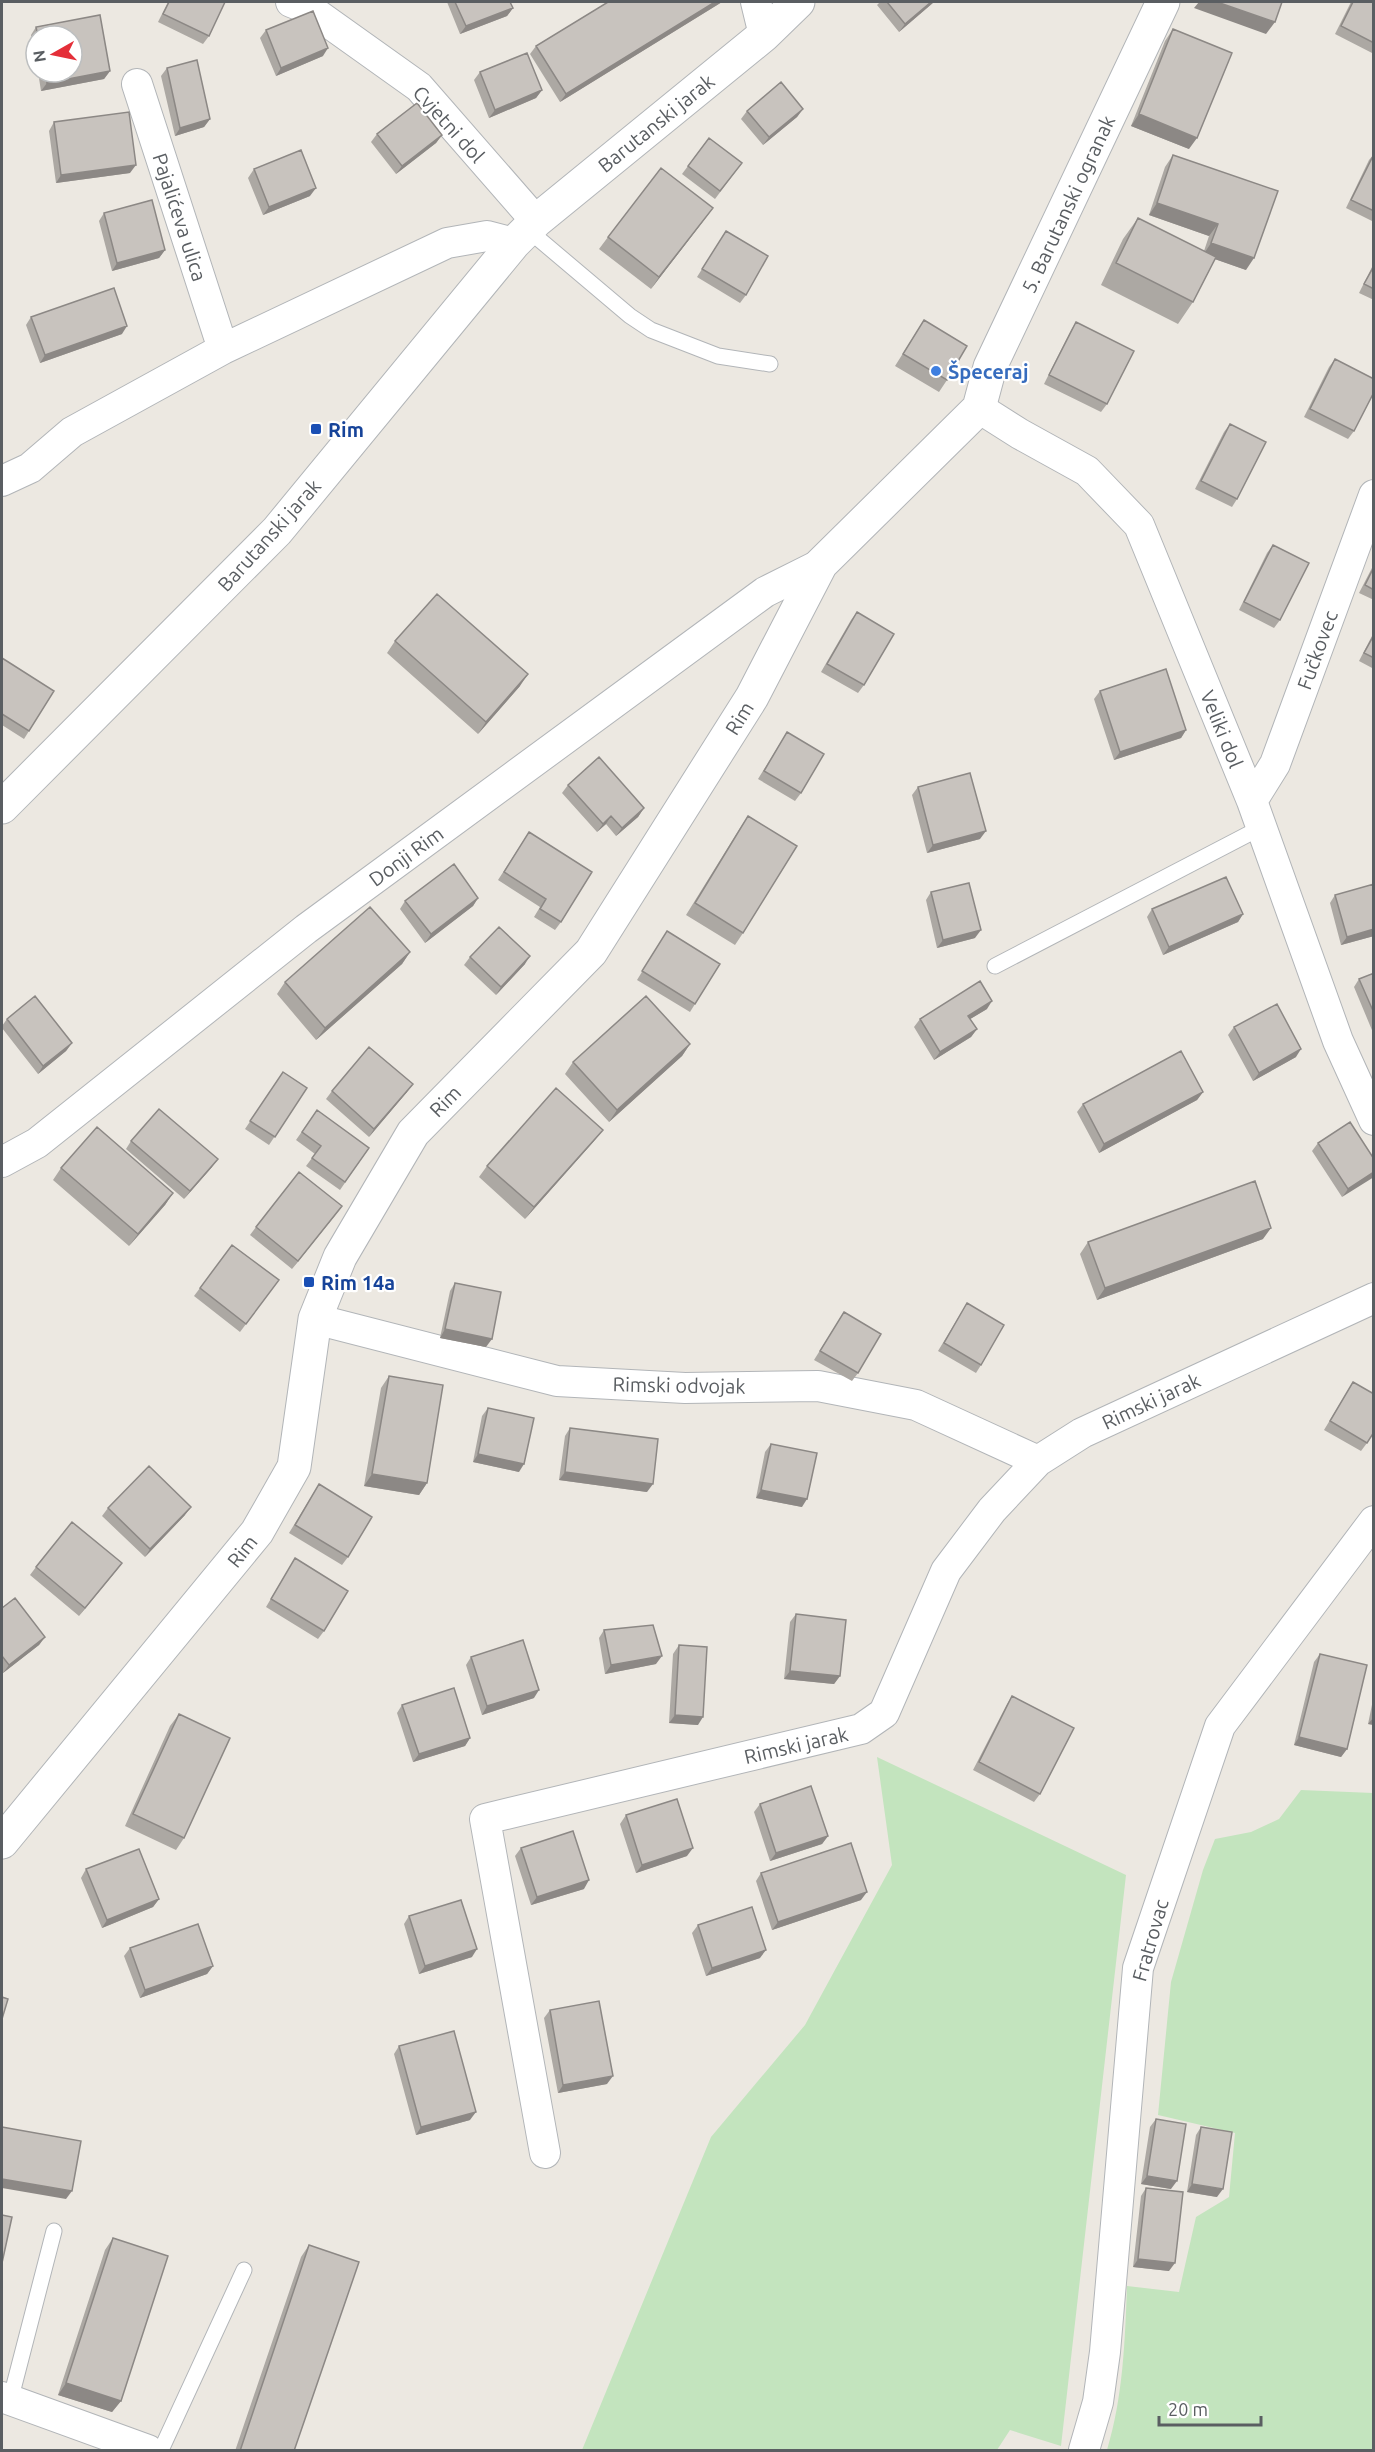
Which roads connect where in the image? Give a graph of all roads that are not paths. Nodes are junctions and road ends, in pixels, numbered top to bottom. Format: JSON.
{"nodes":[{"id":1,"x":291,"y":2,"type":"edge"},
{"id":2,"x":756,"y":2,"type":"edge"},
{"id":3,"x":798,"y":2,"type":"edge"},
{"id":4,"x":1163,"y":2,"type":"edge"},
{"id":5,"x":764,"y":35,"type":"junction"},
{"id":6,"x":137,"y":84,"type":"dead end"},
{"id":7,"x":525,"y":231,"type":"junction"},
{"id":8,"x":223,"y":349,"type":"junction"},
{"id":9,"x":770,"y":364,"type":"dead end"},
{"id":10,"x":979,"y":408,"type":"junction"},
{"id":11,"x":2,"y":481,"type":"edge"},
{"id":12,"x":1374,"y":495,"type":"edge"},
{"id":13,"x":821,"y":564,"type":"junction"},
{"id":14,"x":2,"y":807,"type":"edge"},
{"id":15,"x":1257,"y":814,"type":"junction"},
{"id":16,"x":995,"y":966,"type":"dead end"},
{"id":17,"x":1374,"y":1120,"type":"edge"},
{"id":18,"x":2,"y":1162,"type":"edge"},
{"id":19,"x":1374,"y":1298,"type":"edge"},
{"id":20,"x":315,"y":1319,"type":"junction"},
{"id":21,"x":1038,"y":1461,"type":"junction"},
{"id":22,"x":1374,"y":1521,"type":"edge"},
{"id":23,"x":2,"y":1842,"type":"edge"},
{"id":24,"x":545,"y":2153,"type":"dead end"},
{"id":25,"x":54,"y":2231,"type":"dead end"},
{"id":26,"x":244,"y":2270,"type":"dead end"},
{"id":27,"x":6,"y":2399,"type":"edge"},
{"id":28,"x":148,"y":2451,"type":"edge"},
{"id":29,"x":161,"y":2451,"type":"edge"},
{"id":30,"x":1084,"y":2451,"type":"edge"}],
"edges":[{"from":1,"to":7,"type":"street","name":"Cvjetni dol"},
{"from":2,"to":5,"type":"street"},
{"from":3,"to":5,"type":"street","name":"Barutanski jarak"},
{"from":4,"to":10,"type":"street","name":"5. Barutanski ogranak"},
{"from":5,"to":7,"type":"street","name":"Barutanski jarak"},
{"from":6,"to":8,"type":"street","name":"Pajalićeva ulica"},
{"from":7,"to":8,"type":"street"},
{"from":7,"to":9,"type":"lane"},
{"from":7,"to":14,"type":"street","name":"Barutanski jarak"},
{"from":8,"to":11,"type":"street"},
{"from":10,"to":13,"type":"street","name":"Rim"},
{"from":10,"to":15,"type":"street","name":"Veliki dol"},
{"from":12,"to":15,"type":"street","name":"Fučkovec"},
{"from":13,"to":18,"type":"street","name":"Donji Rim"},
{"from":13,"to":20,"type":"street","name":"Rim"},
{"from":15,"to":16,"type":"lane"},
{"from":15,"to":17,"type":"street","name":"Veliki dol"},
{"from":19,"to":21,"type":"street","name":"Rimski jarak"},
{"from":20,"to":21,"type":"street","name":"Rimski odvojak"},
{"from":20,"to":23,"type":"street","name":"Rim"},
{"from":21,"to":24,"type":"street","name":"Rimski jarak"},
{"from":22,"to":30,"type":"street","name":"Fratrovac"},
{"from":25,"to":27,"type":"lane"},
{"from":26,"to":29,"type":"lane"},
{"from":27,"to":28,"type":"street"}]}
